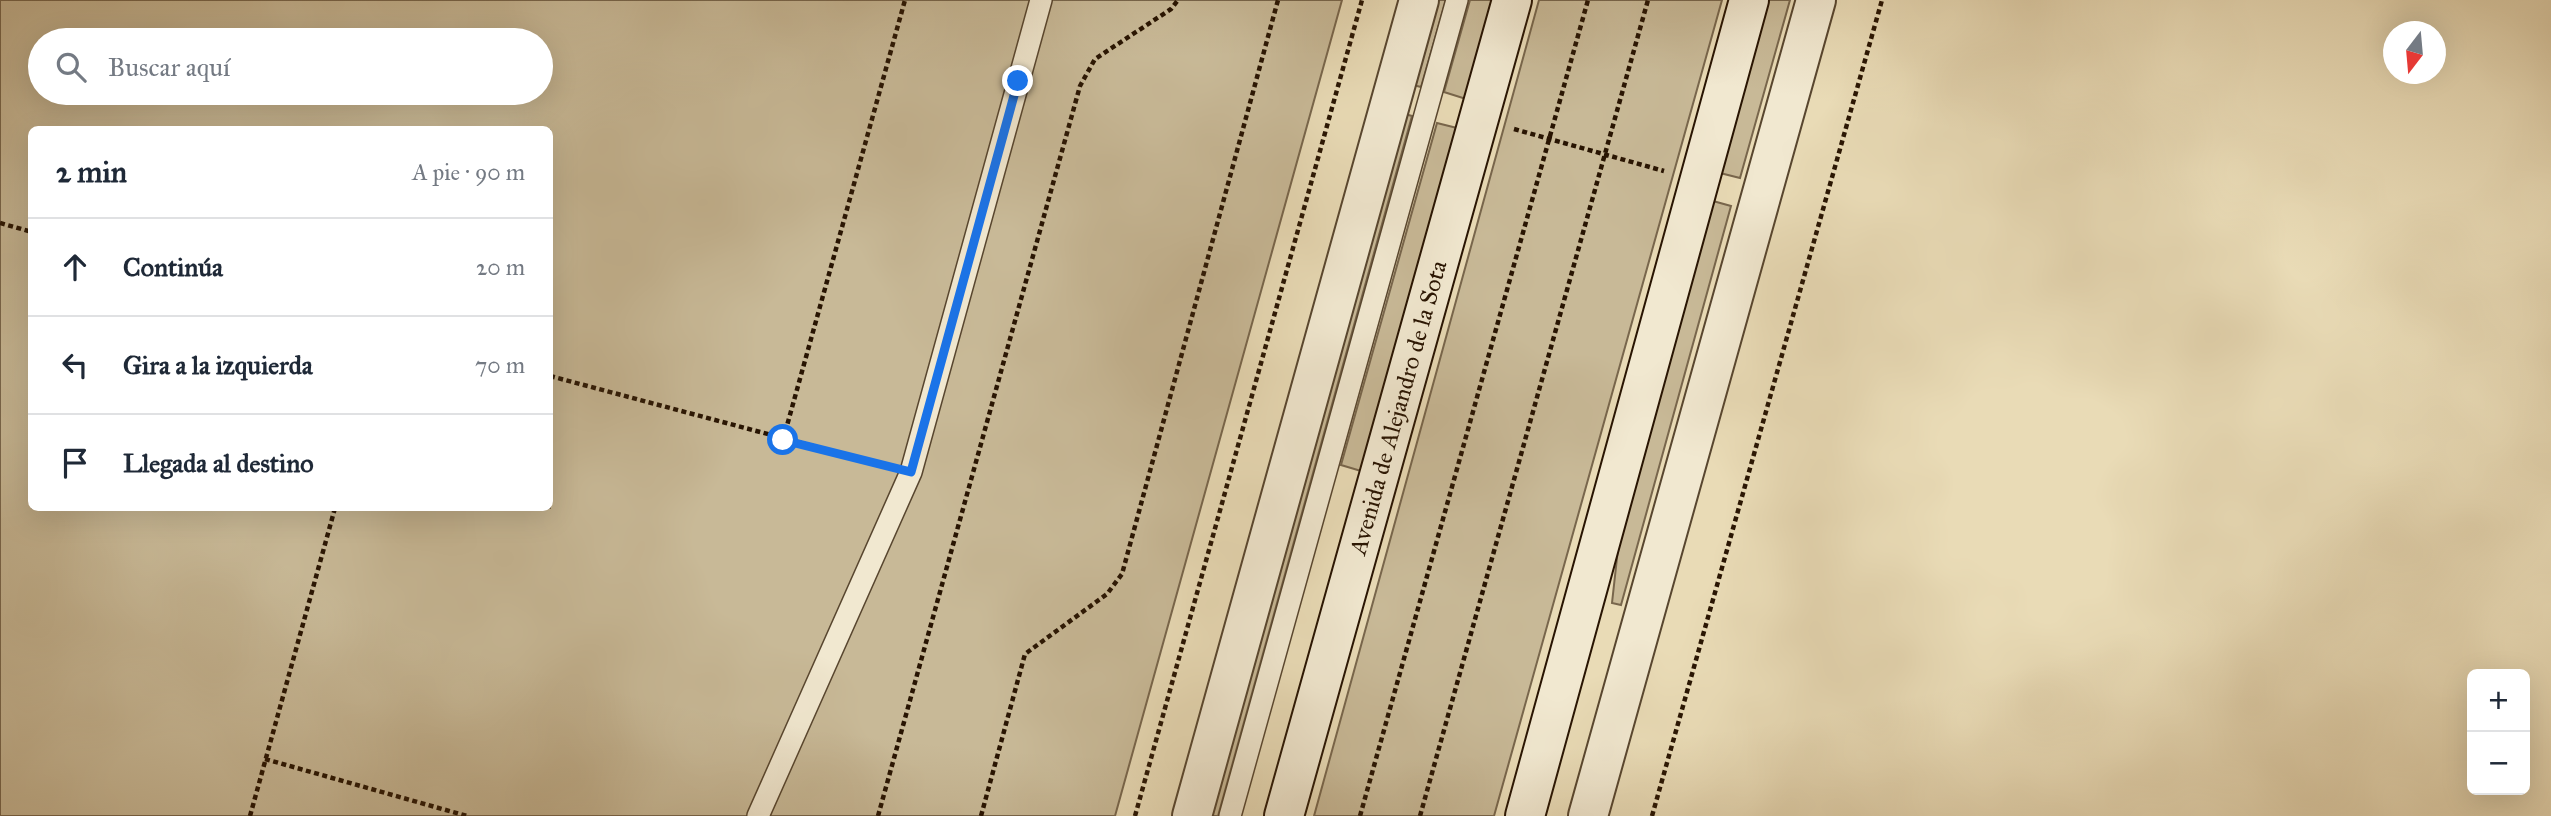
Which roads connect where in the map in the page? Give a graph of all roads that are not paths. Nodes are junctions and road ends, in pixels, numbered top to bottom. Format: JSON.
{"nodes":[{"id":1,"x":1041,"y":0,"type":"edge"},
{"id":2,"x":1419,"y":0,"type":"edge"},
{"id":3,"x":1457,"y":0,"type":"edge"},
{"id":4,"x":1513,"y":0,"type":"edge"},
{"id":5,"x":1749,"y":0,"type":"edge"},
{"id":6,"x":1816,"y":0,"type":"edge"},
{"id":7,"x":758,"y":816,"type":"edge"},
{"id":8,"x":1192,"y":816,"type":"edge"},
{"id":9,"x":1230,"y":816,"type":"edge"},
{"id":10,"x":1284,"y":816,"type":"edge"},
{"id":11,"x":1525,"y":816,"type":"edge"},
{"id":12,"x":1588,"y":816,"type":"edge"}],
"edges":[{"from":1,"to":7,"type":"lane"},
{"from":2,"to":8,"type":"street"},
{"from":3,"to":9,"type":"lane"},
{"from":4,"to":10,"type":"street","name":"Avenida de Alejandro de la Sota"},
{"from":5,"to":11,"type":"street"},
{"from":6,"to":12,"type":"street"}]}
